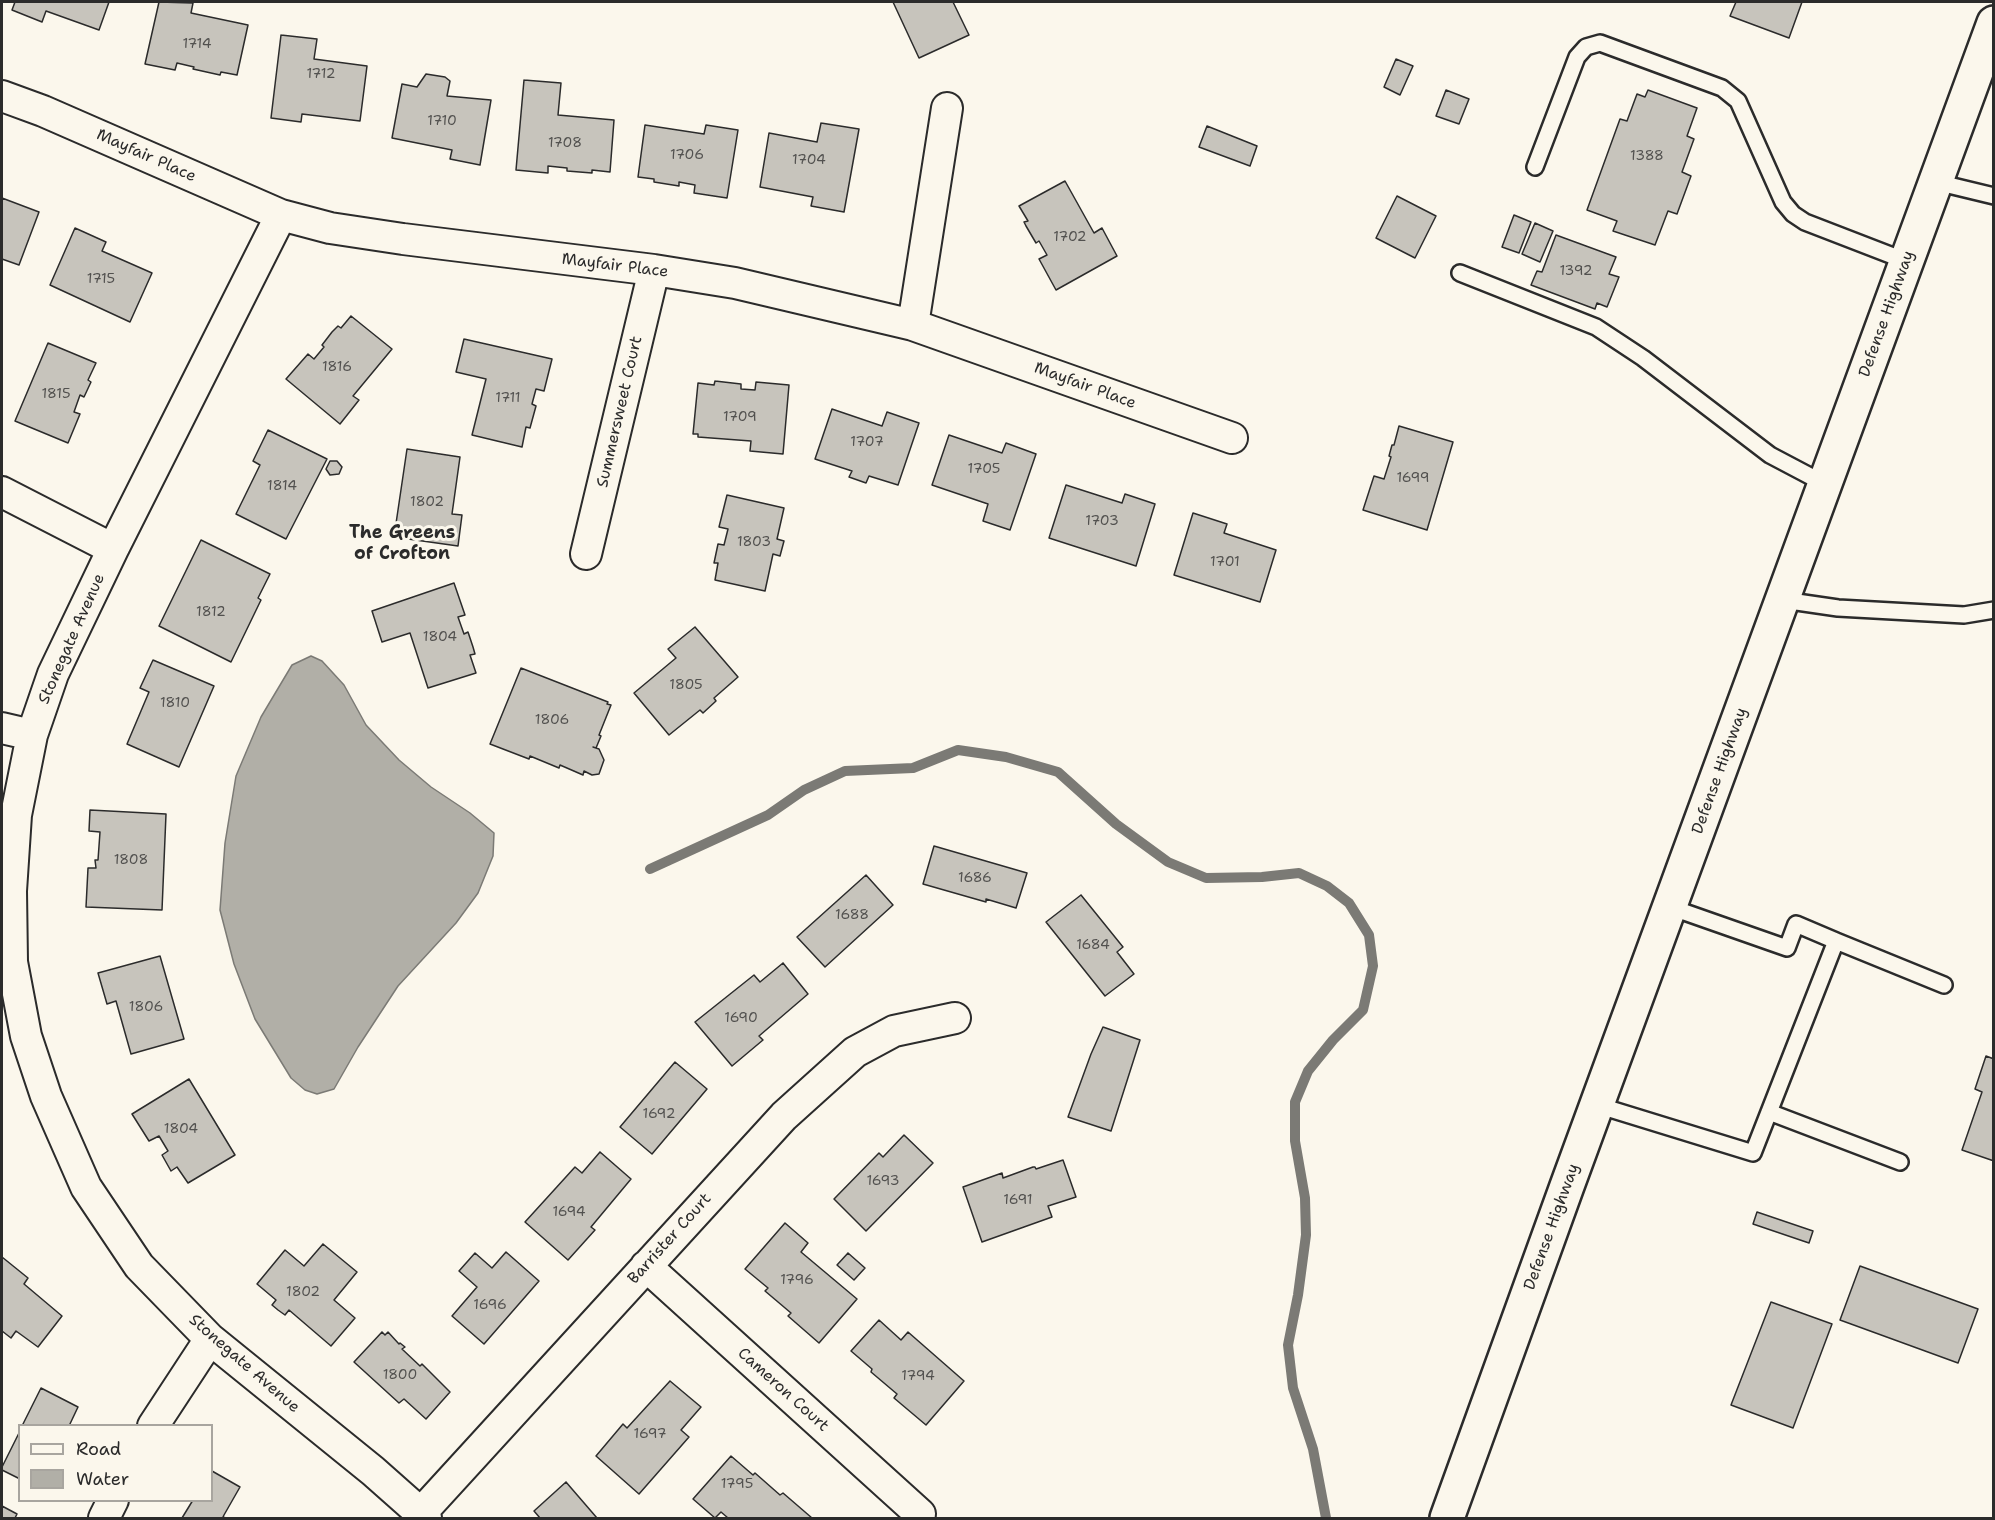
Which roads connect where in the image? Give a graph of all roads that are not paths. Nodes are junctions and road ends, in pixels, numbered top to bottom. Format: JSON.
{"nodes":[{"id":1,"x":1994,"y":23,"type":"edge"},
{"id":2,"x":2,"y":96,"type":"edge"},
{"id":3,"x":947,"y":108,"type":"dead end"},
{"id":4,"x":1535,"y":167,"type":"dead end"},
{"id":5,"x":1936,"y":182,"type":"junction"},
{"id":6,"x":1994,"y":196,"type":"edge"},
{"id":7,"x":281,"y":215,"type":"junction"},
{"id":8,"x":1906,"y":261,"type":"junction"},
{"id":9,"x":654,"y":270,"type":"junction"},
{"id":10,"x":1460,"y":273,"type":"dead end"},
{"id":11,"x":913,"y":325,"type":"junction"},
{"id":12,"x":1232,"y":438,"type":"dead end"},
{"id":13,"x":1825,"y":484,"type":"junction"},
{"id":14,"x":2,"y":492,"type":"edge"},
{"id":15,"x":113,"y":549,"type":"junction"},
{"id":16,"x":586,"y":554,"type":"dead end"},
{"id":17,"x":1783,"y":600,"type":"junction"},
{"id":18,"x":1994,"y":610,"type":"edge"},
{"id":19,"x":2,"y":728,"type":"edge"},
{"id":20,"x":32,"y":735,"type":"junction"},
{"id":21,"x":1670,"y":907,"type":"junction"},
{"id":22,"x":1836,"y":941,"type":"junction"},
{"id":23,"x":1944,"y":985,"type":"dead end"},
{"id":24,"x":955,"y":1018,"type":"dead end"},
{"id":25,"x":14,"y":1038,"type":"edge"},
{"id":26,"x":1597,"y":1105,"type":"junction"},
{"id":27,"x":1768,"y":1112,"type":"junction"},
{"id":28,"x":1900,"y":1162,"type":"dead end"},
{"id":29,"x":646,"y":1266,"type":"junction"},
{"id":30,"x":210,"y":1339,"type":"junction"},
{"id":31,"x":154,"y":1424,"type":"edge"},
{"id":32,"x":113,"y":1502,"type":"edge"},
{"id":33,"x":920,"y":1514,"type":"dead end"},
{"id":34,"x":423,"y":1516,"type":"edge"},
{"id":35,"x":104,"y":1518,"type":"edge"},
{"id":36,"x":1448,"y":1518,"type":"edge"}],
"edges":[{"from":1,"to":5,"type":"main road","name":"Defense Highway"},
{"from":2,"to":7,"type":"street","name":"Mayfair Place"},
{"from":3,"to":11,"type":"street"},
{"from":4,"to":8,"type":"lane"},
{"from":5,"to":6,"type":"lane"},
{"from":5,"to":8,"type":"main road","name":"Defense Highway"},
{"from":7,"to":9,"type":"street","name":"Mayfair Place"},
{"from":7,"to":15,"type":"street","name":"Stonegate Avenue"},
{"from":8,"to":13,"type":"main road","name":"Defense Highway"},
{"from":9,"to":11,"type":"street","name":"Mayfair Place"},
{"from":9,"to":16,"type":"street","name":"Summersweet Court"},
{"from":10,"to":13,"type":"lane"},
{"from":11,"to":12,"type":"street","name":"Mayfair Place"},
{"from":13,"to":17,"type":"main road","name":"Defense Highway"},
{"from":14,"to":15,"type":"street"},
{"from":15,"to":20,"type":"street","name":"Stonegate Avenue"},
{"from":17,"to":18,"type":"lane"},
{"from":17,"to":21,"type":"main road","name":"Defense Highway"},
{"from":19,"to":20,"type":"street"},
{"from":20,"to":25,"type":"street","name":"Stonegate Avenue"},
{"from":21,"to":22,"type":"lane"},
{"from":21,"to":26,"type":"main road","name":"Defense Highway"},
{"from":22,"to":23,"type":"lane"},
{"from":22,"to":27,"type":"lane"},
{"from":24,"to":29,"type":"street","name":"Barrister Court"},
{"from":25,"to":30,"type":"street","name":"Stonegate Avenue"},
{"from":26,"to":27,"type":"lane"},
{"from":26,"to":36,"type":"main road","name":"Defense Highway"},
{"from":27,"to":28,"type":"lane"},
{"from":29,"to":33,"type":"street","name":"Cameron Court"},
{"from":29,"to":34,"type":"street","name":"Barrister Court"},
{"from":30,"to":31,"type":"street"},
{"from":30,"to":34,"type":"street","name":"Stonegate Avenue"},
{"from":32,"to":35,"type":"street"}]}
